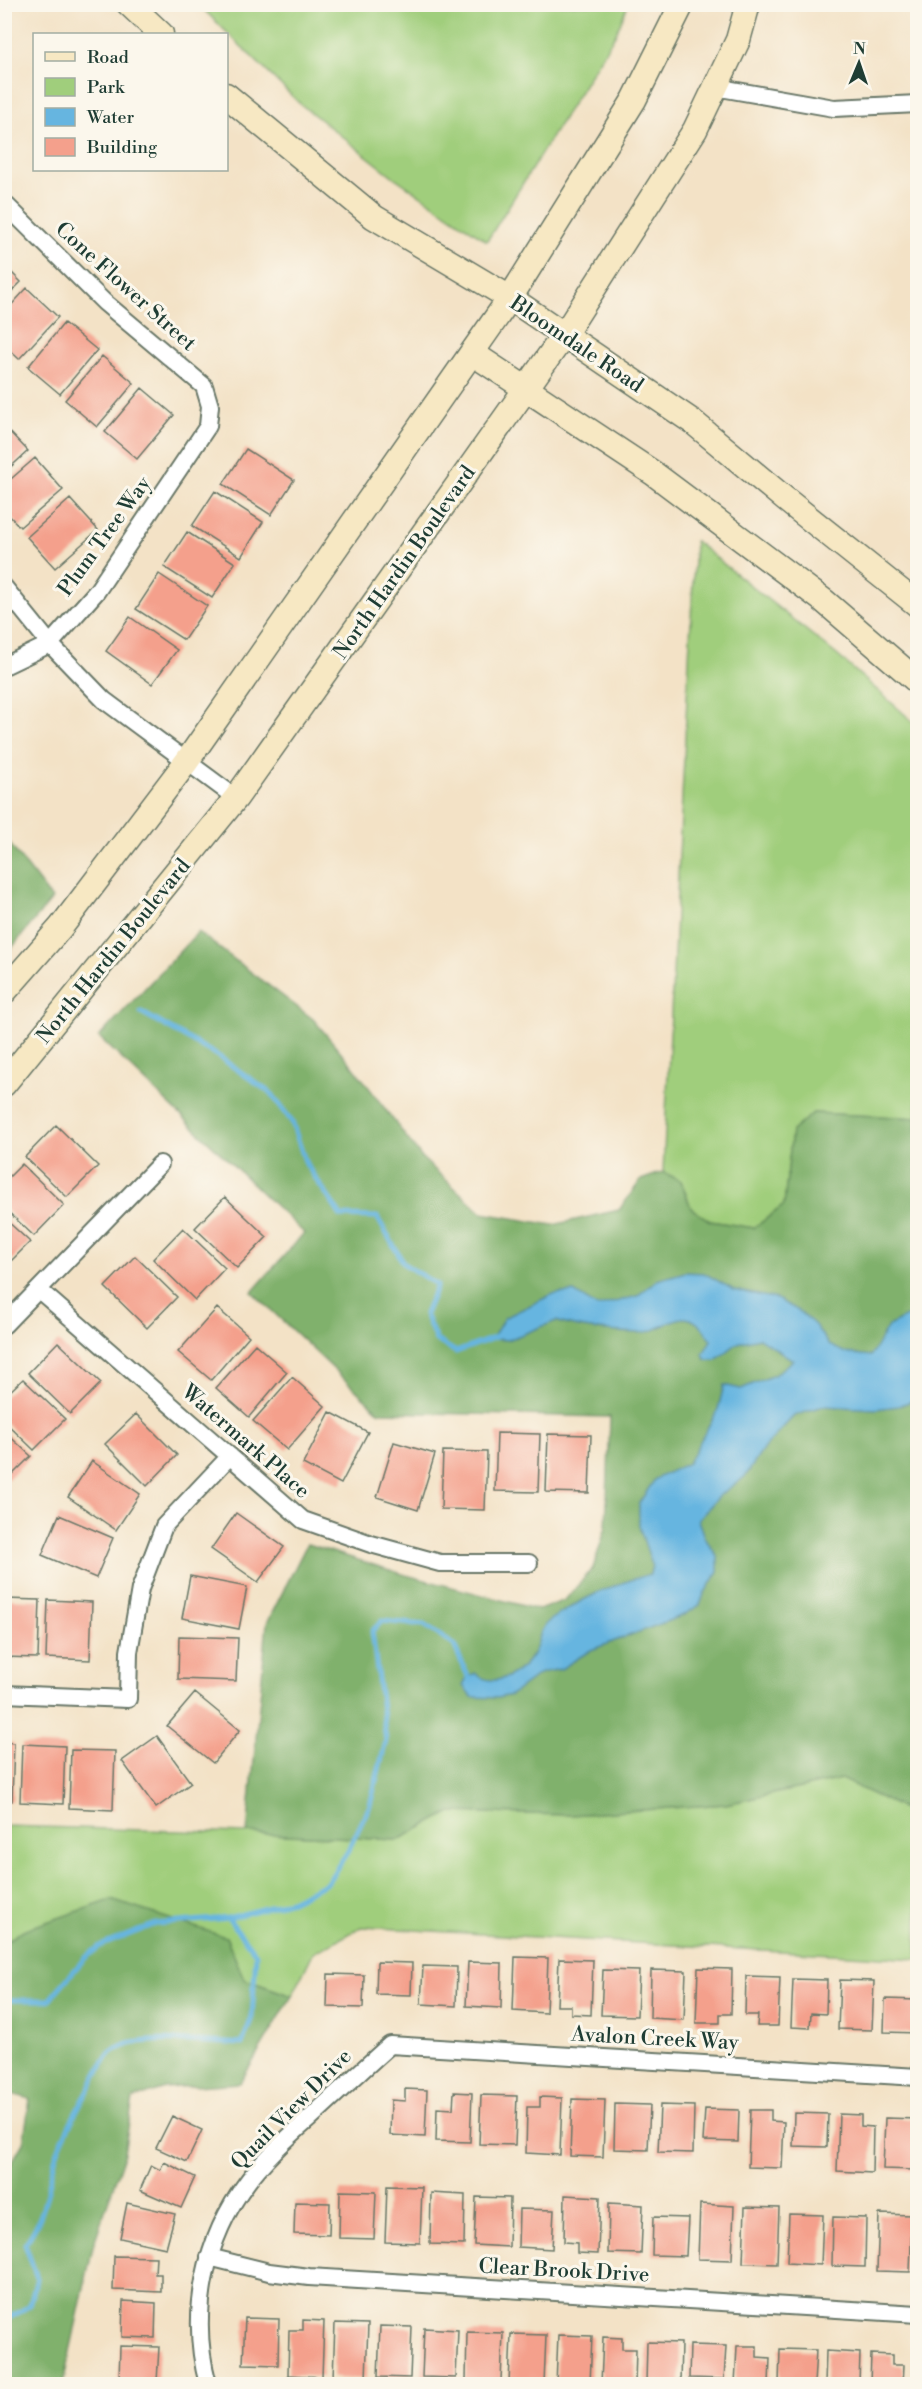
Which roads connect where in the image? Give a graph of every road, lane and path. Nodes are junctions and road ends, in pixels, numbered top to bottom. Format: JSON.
{"nodes":[{"id":1,"x":129,"y":4,"type":"edge"},
{"id":2,"x":682,"y":4,"type":"edge"},
{"id":3,"x":748,"y":4,"type":"edge"},
{"id":4,"x":160,"y":33,"type":"edge"},
{"id":5,"x":716,"y":87,"type":"junction"},
{"id":6,"x":228,"y":97,"type":"edge"},
{"id":7,"x":918,"y":104,"type":"edge"},
{"id":8,"x":4,"y":203,"type":"edge"},
{"id":9,"x":510,"y":298,"type":"junction"},
{"id":10,"x":564,"y":335,"type":"junction"},
{"id":11,"x":472,"y":353,"type":"junction"},
{"id":12,"x":526,"y":389,"type":"junction"},
{"id":13,"x":210,"y":406,"type":"joint"},
{"id":14,"x":4,"y":587,"type":"edge"},
{"id":15,"x":918,"y":605,"type":"edge"},
{"id":16,"x":50,"y":644,"type":"junction"},
{"id":17,"x":4,"y":666,"type":"edge"},
{"id":18,"x":918,"y":682,"type":"edge"},
{"id":19,"x":187,"y":761,"type":"junction"},
{"id":20,"x":236,"y":798,"type":"junction"},
{"id":21,"x":4,"y":992,"type":"edge"},
{"id":22,"x":4,"y":1084,"type":"edge"},
{"id":23,"x":160,"y":1164,"type":"dead end"},
{"id":24,"x":39,"y":1290,"type":"junction"},
{"id":25,"x":4,"y":1325,"type":"edge"},
{"id":26,"x":230,"y":1456,"type":"junction"},
{"id":27,"x":529,"y":1563,"type":"dead end"},
{"id":28,"x":4,"y":1694,"type":"edge"},
{"id":29,"x":390,"y":2045,"type":"joint"},
{"id":30,"x":918,"y":2077,"type":"edge"},
{"id":31,"x":209,"y":2257,"type":"junction"},
{"id":32,"x":918,"y":2314,"type":"edge"},
{"id":33,"x":208,"y":2385,"type":"edge"}],
"edges":[{"from":1,"to":4,"type":"street"},
{"from":2,"to":9,"type":"street"},
{"from":3,"to":5,"type":"street","name":"North Hardin Boulevard"},
{"from":5,"to":7,"type":"street"},
{"from":5,"to":10,"type":"street","name":"North Hardin Boulevard"},
{"from":6,"to":9,"type":"street","name":"Bloomdale Road"},
{"from":8,"to":13,"type":"street","name":"Cone Flower Street"},
{"from":9,"to":10,"type":"street","name":"Bloomdale Road"},
{"from":9,"to":11,"type":"street"},
{"from":10,"to":12,"type":"street","name":"North Hardin Boulevard"},
{"from":10,"to":15,"type":"street","name":"Bloomdale Road"},
{"from":11,"to":12,"type":"street"},
{"from":11,"to":19,"type":"street"},
{"from":12,"to":18,"type":"street"},
{"from":12,"to":20,"type":"street","name":"North Hardin Boulevard"},
{"from":13,"to":16,"type":"street","name":"Plum Tree Way"},
{"from":14,"to":16,"type":"street"},
{"from":16,"to":17,"type":"street","name":"Plum Tree Way"},
{"from":16,"to":19,"type":"street"},
{"from":19,"to":20,"type":"street"},
{"from":19,"to":21,"type":"street"},
{"from":20,"to":22,"type":"street","name":"North Hardin Boulevard"},
{"from":23,"to":24,"type":"street"},
{"from":24,"to":25,"type":"street"},
{"from":24,"to":26,"type":"street","name":"Watermark Place"},
{"from":26,"to":27,"type":"street","name":"Watermark Place"},
{"from":26,"to":28,"type":"street"},
{"from":29,"to":30,"type":"street","name":"Avalon Creek Way"},
{"from":29,"to":31,"type":"street","name":"Quail View Drive"},
{"from":31,"to":32,"type":"street","name":"Clear Brook Drive"},
{"from":31,"to":33,"type":"street","name":"Quail View Drive"}]}
